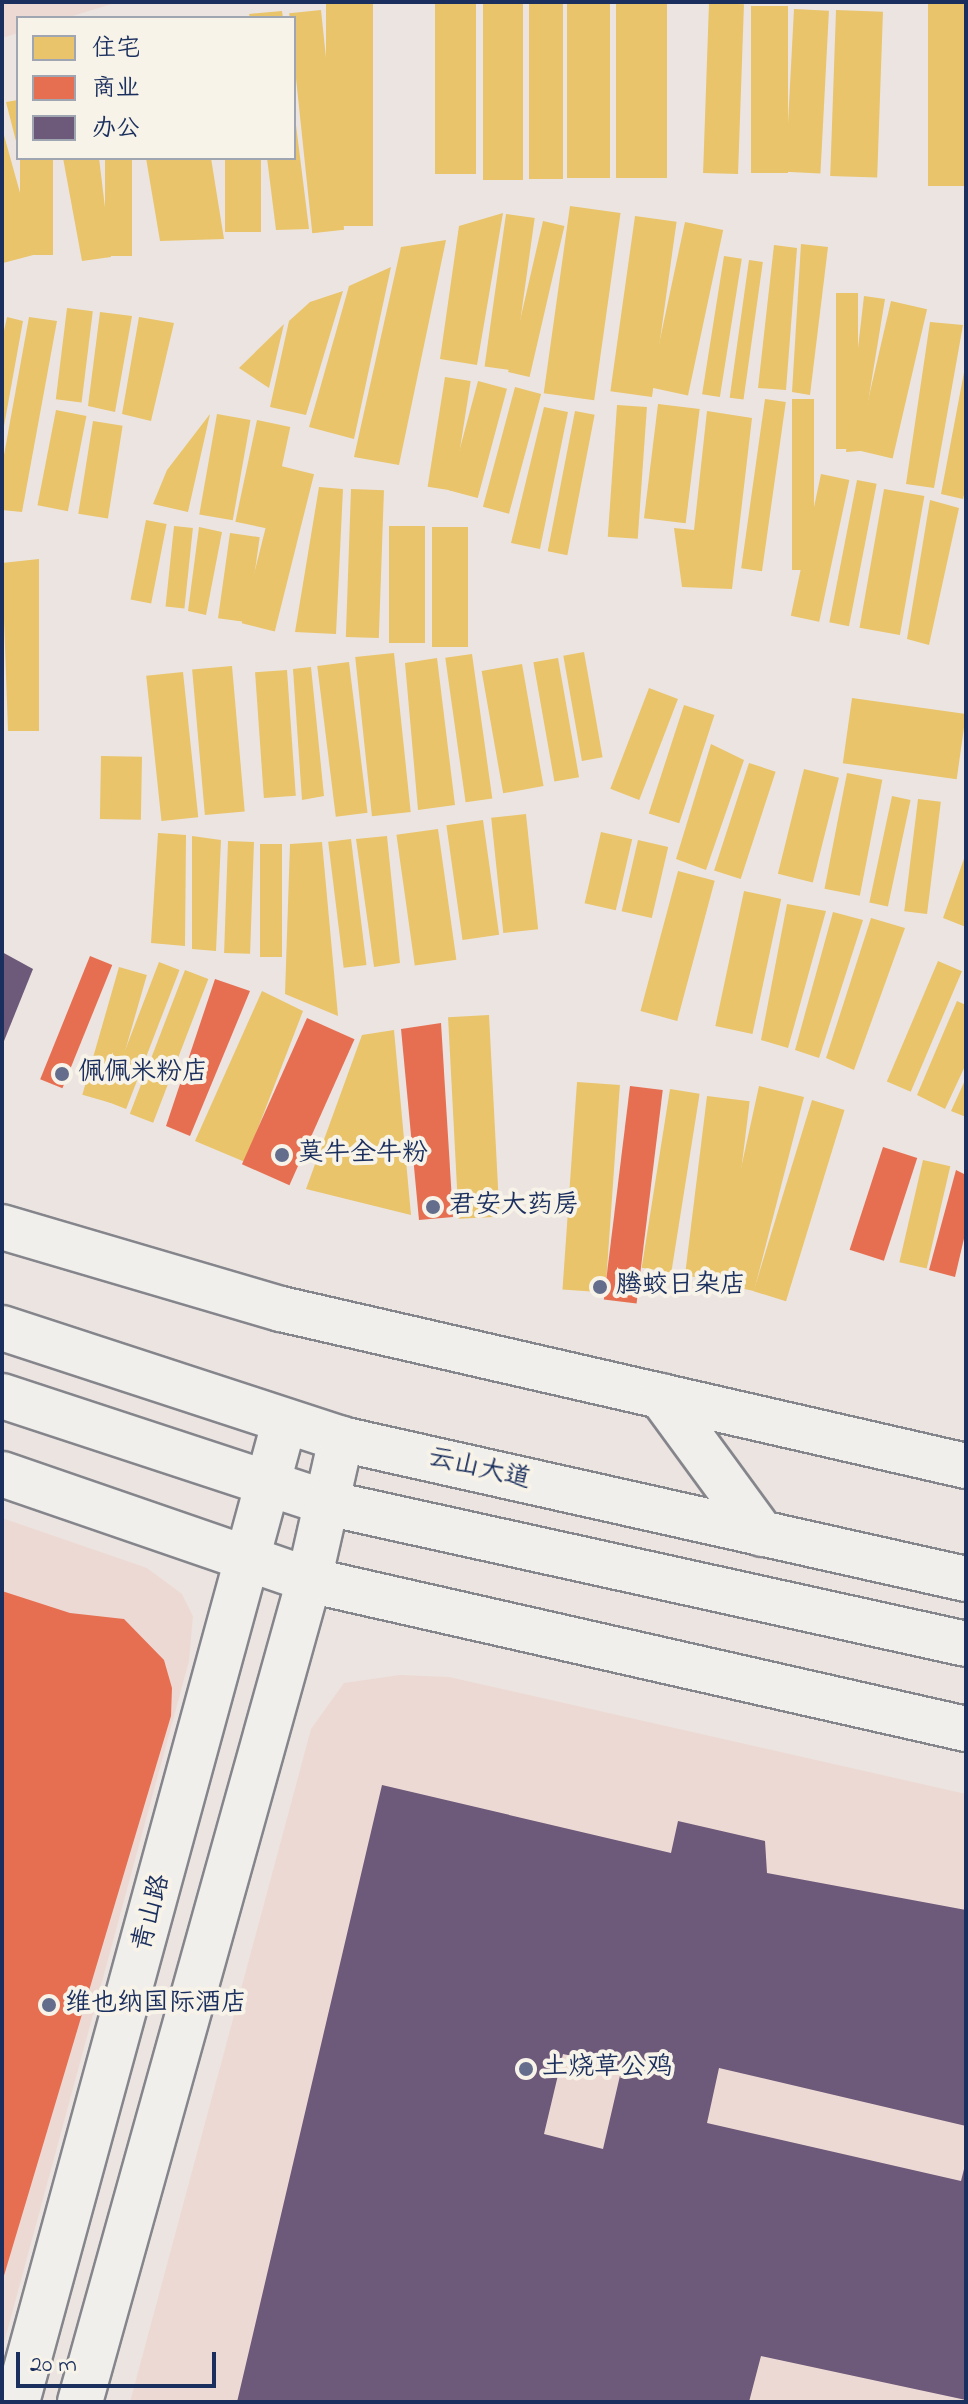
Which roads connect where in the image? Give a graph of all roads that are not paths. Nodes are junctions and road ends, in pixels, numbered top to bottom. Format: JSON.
{"nodes":[{"id":1,"x":2,"y":1227,"type":"edge"},
{"id":2,"x":2,"y":1328,"type":"edge"},
{"id":3,"x":2,"y":1396,"type":"edge"},
{"id":4,"x":661,"y":1396,"type":"junction"},
{"id":5,"x":284,"y":1423,"type":"junction"},
{"id":6,"x":341,"y":1439,"type":"junction"},
{"id":7,"x":966,"y":1466,"type":"edge"},
{"id":8,"x":2,"y":1474,"type":"edge"},
{"id":9,"x":269,"y":1488,"type":"junction"},
{"id":10,"x":327,"y":1503,"type":"junction"},
{"id":11,"x":762,"y":1534,"type":"junction"},
{"id":12,"x":252,"y":1560,"type":"junction"},
{"id":13,"x":966,"y":1579,"type":"edge"},
{"id":14,"x":309,"y":1580,"type":"junction"},
{"id":15,"x":966,"y":1644,"type":"edge"},
{"id":16,"x":966,"y":1729,"type":"edge"},
{"id":17,"x":17,"y":2402,"type":"edge"},
{"id":18,"x":80,"y":2402,"type":"edge"}],
"edges":[{"from":1,"to":4,"type":"street"},
{"from":2,"to":5,"type":"street","name":"云山大道"},
{"from":3,"to":9,"type":"street"},
{"from":4,"to":7,"type":"street"},
{"from":4,"to":11,"type":"street"},
{"from":5,"to":6,"type":"street","name":"云山大道"},
{"from":5,"to":9,"type":"street","name":"青山路"},
{"from":6,"to":10,"type":"street"},
{"from":6,"to":11,"type":"street","name":"云山大道"},
{"from":8,"to":12,"type":"street"},
{"from":9,"to":10,"type":"street"},
{"from":9,"to":12,"type":"street","name":"青山路"},
{"from":10,"to":14,"type":"street"},
{"from":10,"to":15,"type":"street"},
{"from":11,"to":13,"type":"street","name":"云山大道"},
{"from":12,"to":14,"type":"street"},
{"from":12,"to":17,"type":"street","name":"青山路"},
{"from":14,"to":16,"type":"street"},
{"from":14,"to":18,"type":"street"}]}
